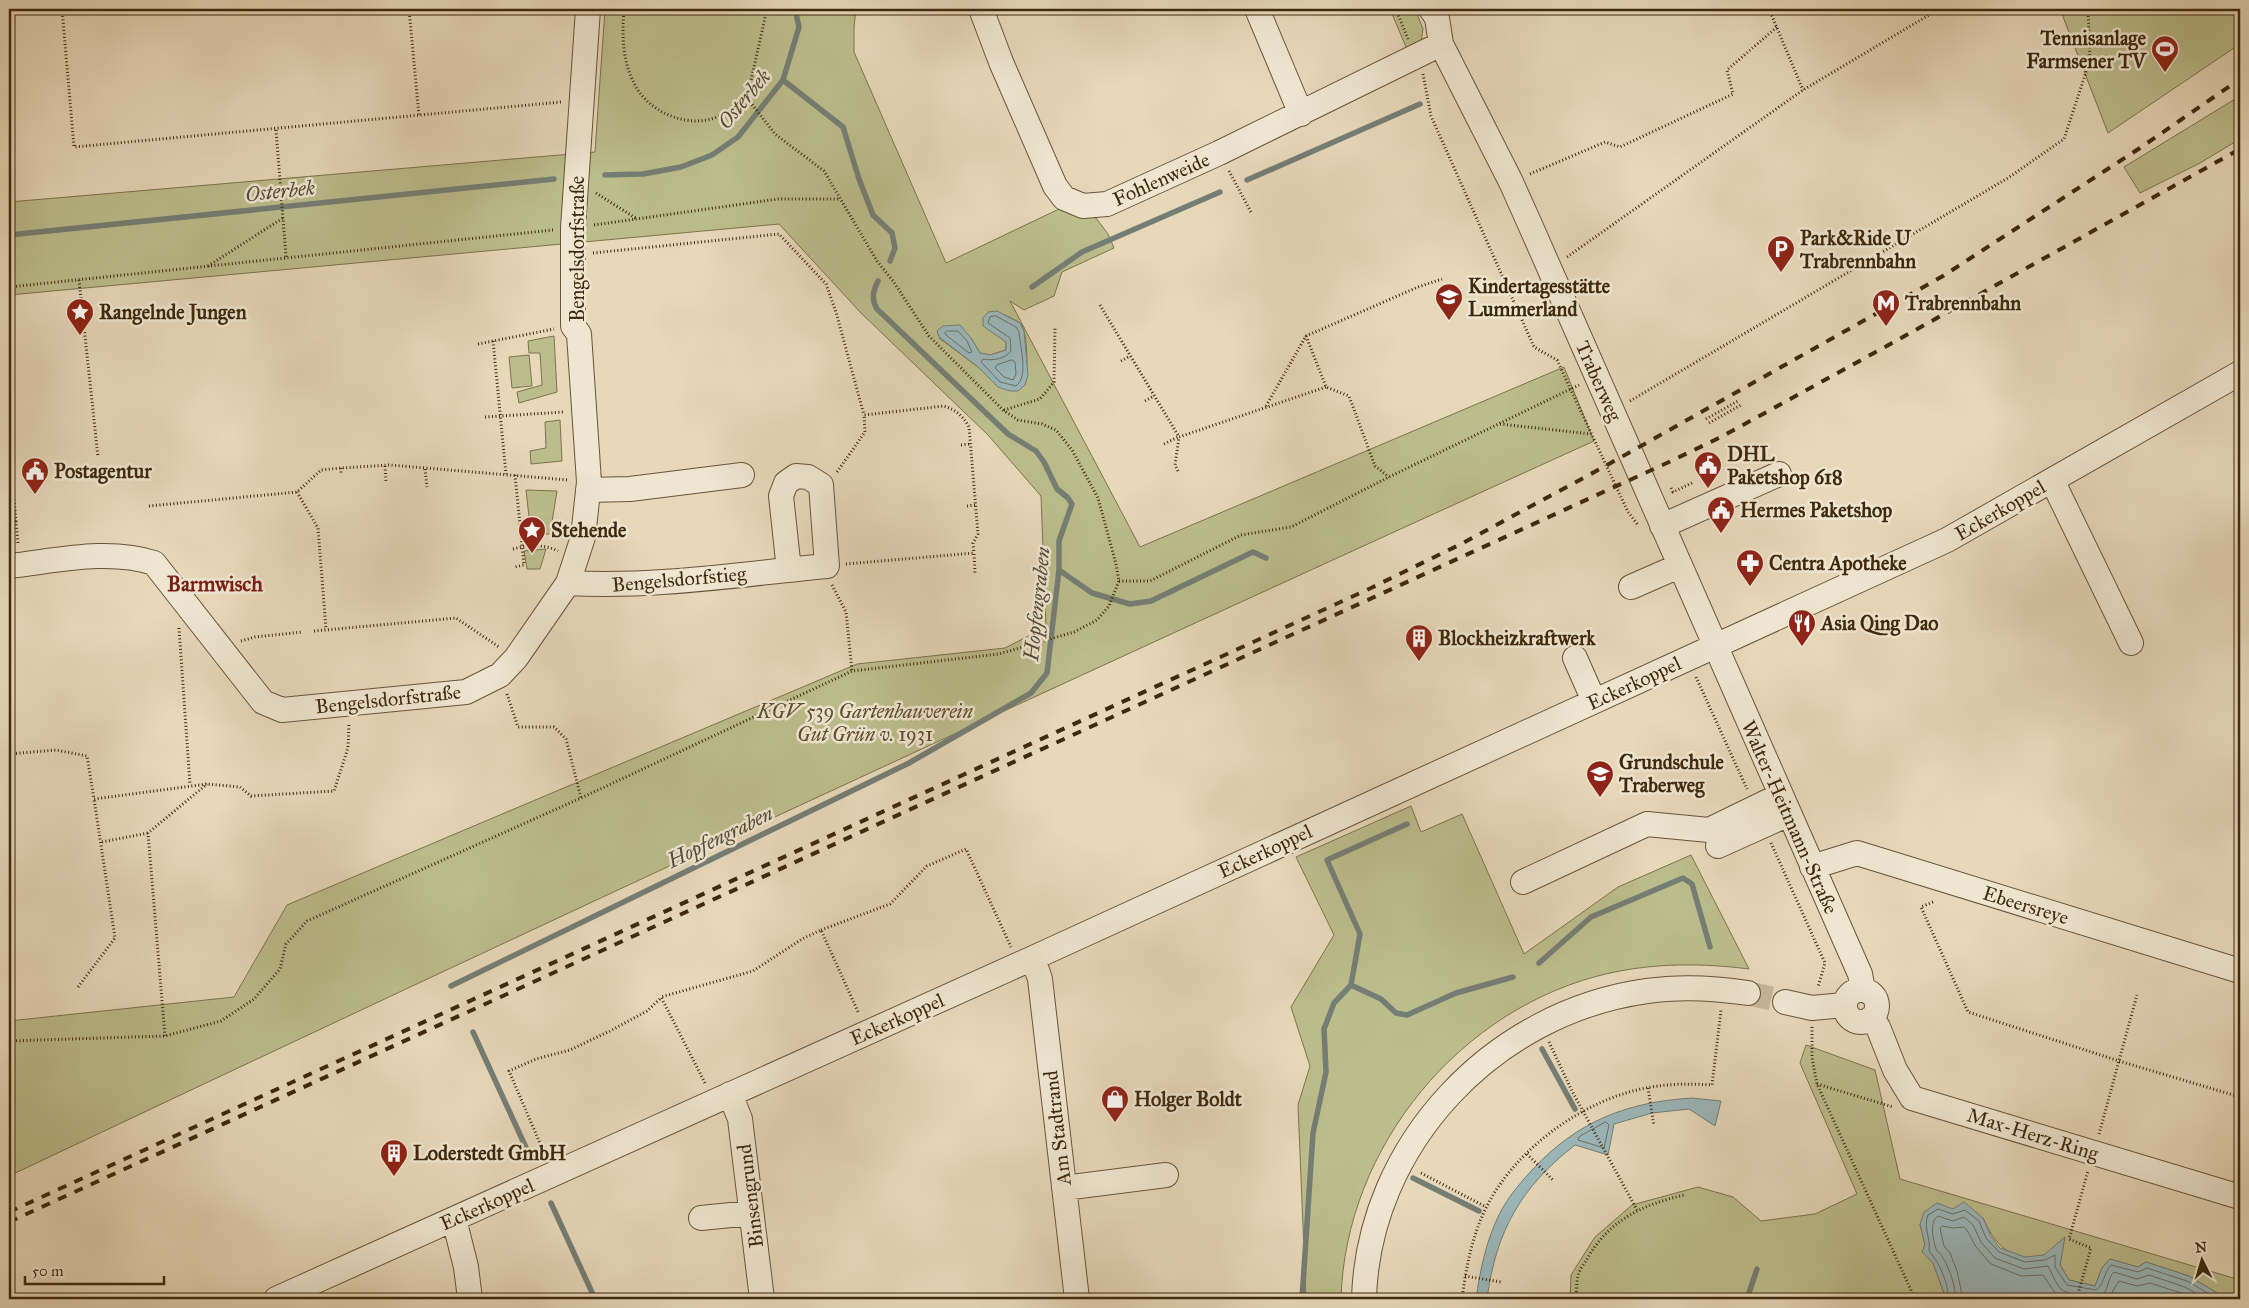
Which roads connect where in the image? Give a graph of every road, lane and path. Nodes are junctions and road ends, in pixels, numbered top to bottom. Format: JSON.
{"nodes":[{"id":1,"x":62,"y":9,"type":"edge"},
{"id":2,"x":409,"y":9,"type":"edge"},
{"id":3,"x":588,"y":9,"type":"edge"},
{"id":4,"x":624,"y":9,"type":"edge"},
{"id":5,"x":767,"y":9,"type":"edge"},
{"id":6,"x":981,"y":9,"type":"edge"},
{"id":7,"x":1257,"y":9,"type":"edge"},
{"id":8,"x":1396,"y":9,"type":"edge"},
{"id":9,"x":1769,"y":9,"type":"edge"},
{"id":10,"x":1940,"y":9,"type":"edge"},
{"id":11,"x":2088,"y":9,"type":"edge"},
{"id":12,"x":1440,"y":12,"type":"edge"},
{"id":13,"x":1777,"y":27,"type":"junction"},
{"id":14,"x":1441,"y":44,"type":"junction"},
{"id":15,"x":1416,"y":58,"type":"junction"},
{"id":16,"x":1803,"y":90,"type":"junction"},
{"id":17,"x":747,"y":98,"type":"junction"},
{"id":18,"x":582,"y":100,"type":"junction"},
{"id":19,"x":1301,"y":114,"type":"junction"},
{"id":20,"x":418,"y":116,"type":"junction"},
{"id":21,"x":276,"y":130,"type":"junction"},
{"id":22,"x":1219,"y":153,"type":"junction"},
{"id":23,"x":576,"y":181,"type":"junction"},
{"id":24,"x":1511,"y":182,"type":"junction"},
{"id":25,"x":840,"y":199,"type":"junction"},
{"id":26,"x":1251,"y":212,"type":"dead end"},
{"id":27,"x":283,"y":218,"type":"junction"},
{"id":28,"x":638,"y":219,"type":"junction"},
{"id":29,"x":573,"y":228,"type":"junction"},
{"id":30,"x":573,"y":255,"type":"junction"},
{"id":31,"x":286,"y":257,"type":"junction"},
{"id":32,"x":206,"y":267,"type":"junction"},
{"id":33,"x":1550,"y":269,"type":"junction"},
{"id":34,"x":1442,"y":278,"type":"dead end"},
{"id":35,"x":79,"y":280,"type":"junction"},
{"id":36,"x":9,"y":287,"type":"edge"},
{"id":37,"x":1100,"y":305,"type":"dead end"},
{"id":38,"x":572,"y":326,"type":"junction"},
{"id":39,"x":1055,"y":328,"type":"dead end"},
{"id":40,"x":1306,"y":336,"type":"junction"},
{"id":41,"x":493,"y":341,"type":"junction"},
{"id":42,"x":478,"y":344,"type":"dead end"},
{"id":43,"x":1130,"y":356,"type":"junction"},
{"id":44,"x":1121,"y":361,"type":"dead end"},
{"id":45,"x":2240,"y":373,"type":"edge"},
{"id":46,"x":1597,"y":377,"type":"junction"},
{"id":47,"x":1326,"y":388,"type":"junction"},
{"id":48,"x":1571,"y":389,"type":"junction"},
{"id":49,"x":1154,"y":396,"type":"junction"},
{"id":50,"x":1145,"y":401,"type":"dead end"},
{"id":51,"x":1738,"y":401,"type":"dead end"},
{"id":52,"x":1741,"y":405,"type":"dead end"},
{"id":53,"x":1265,"y":406,"type":"junction"},
{"id":54,"x":584,"y":410,"type":"junction"},
{"id":55,"x":1003,"y":410,"type":"junction"},
{"id":56,"x":1612,"y":412,"type":"junction"},
{"id":57,"x":864,"y":415,"type":"junction"},
{"id":58,"x":500,"y":416,"type":"junction"},
{"id":59,"x":485,"y":417,"type":"dead end"},
{"id":60,"x":1706,"y":419,"type":"dead end"},
{"id":61,"x":1709,"y":423,"type":"dead end"},
{"id":62,"x":1499,"y":424,"type":"junction"},
{"id":63,"x":1592,"y":434,"type":"junction"},
{"id":64,"x":1179,"y":437,"type":"junction"},
{"id":65,"x":970,"y":444,"type":"junction"},
{"id":66,"x":1164,"y":444,"type":"dead end"},
{"id":67,"x":961,"y":445,"type":"dead end"},
{"id":68,"x":9,"y":451,"type":"edge"},
{"id":69,"x":98,"y":457,"type":"dead end"},
{"id":70,"x":385,"y":466,"type":"junction"},
{"id":71,"x":341,"y":468,"type":"junction"},
{"id":72,"x":425,"y":469,"type":"junction"},
{"id":73,"x":1178,"y":471,"type":"dead end"},
{"id":74,"x":341,"y":474,"type":"dead end"},
{"id":75,"x":506,"y":474,"type":"junction"},
{"id":76,"x":1779,"y":474,"type":"dead end"},
{"id":77,"x":515,"y":475,"type":"junction"},
{"id":78,"x":742,"y":475,"type":"dead end"},
{"id":79,"x":1389,"y":477,"type":"junction"},
{"id":80,"x":2052,"y":480,"type":"junction"},
{"id":81,"x":386,"y":481,"type":"dead end"},
{"id":82,"x":821,"y":485,"type":"junction"},
{"id":83,"x":588,"y":486,"type":"junction"},
{"id":84,"x":427,"y":487,"type":"dead end"},
{"id":85,"x":297,"y":492,"type":"junction"},
{"id":86,"x":976,"y":505,"type":"junction"},
{"id":87,"x":149,"y":506,"type":"dead end"},
{"id":88,"x":967,"y":506,"type":"dead end"},
{"id":89,"x":16,"y":521,"type":"junction"},
{"id":90,"x":9,"y":522,"type":"edge"},
{"id":91,"x":1652,"y":527,"type":"junction"},
{"id":92,"x":18,"y":543,"type":"dead end"},
{"id":93,"x":522,"y":546,"type":"junction"},
{"id":94,"x":513,"y":549,"type":"dead end"},
{"id":95,"x":974,"y":553,"type":"junction"},
{"id":96,"x":577,"y":560,"type":"junction"},
{"id":97,"x":9,"y":566,"type":"edge"},
{"id":98,"x":827,"y":566,"type":"junction"},
{"id":99,"x":1679,"y":566,"type":"junction"},
{"id":100,"x":515,"y":567,"type":"dead end"},
{"id":101,"x":789,"y":570,"type":"junction"},
{"id":102,"x":975,"y":573,"type":"dead end"},
{"id":103,"x":1119,"y":581,"type":"junction"},
{"id":104,"x":568,"y":583,"type":"junction"},
{"id":105,"x":1631,"y":587,"type":"dead end"},
{"id":106,"x":176,"y":590,"type":"junction"},
{"id":107,"x":326,"y":629,"type":"junction"},
{"id":108,"x":314,"y":631,"type":"dead end"},
{"id":109,"x":303,"y":632,"type":"dead end"},
{"id":110,"x":2131,"y":643,"type":"dead end"},
{"id":111,"x":1715,"y":646,"type":"junction"},
{"id":112,"x":222,"y":648,"type":"junction"},
{"id":113,"x":1575,"y":658,"type":"dead end"},
{"id":114,"x":508,"y":666,"type":"junction"},
{"id":115,"x":852,"y":670,"type":"junction"},
{"id":116,"x":1594,"y":701,"type":"junction"},
{"id":117,"x":350,"y":704,"type":"junction"},
{"id":118,"x":9,"y":754,"type":"edge"},
{"id":119,"x":207,"y":784,"type":"junction"},
{"id":120,"x":190,"y":785,"type":"junction"},
{"id":121,"x":581,"y":798,"type":"junction"},
{"id":122,"x":94,"y":800,"type":"junction"},
{"id":123,"x":1785,"y":805,"type":"junction"},
{"id":124,"x":148,"y":833,"type":"junction"},
{"id":125,"x":102,"y":842,"type":"junction"},
{"id":126,"x":1718,"y":846,"type":"dead end"},
{"id":127,"x":1812,"y":866,"type":"junction"},
{"id":128,"x":1523,"y":882,"type":"dead end"},
{"id":129,"x":1933,"y":902,"type":"dead end"},
{"id":130,"x":821,"y":930,"type":"junction"},
{"id":131,"x":1026,"y":961,"type":"junction"},
{"id":132,"x":2240,"y":971,"type":"edge"},
{"id":133,"x":78,"y":986,"type":"dead end"},
{"id":134,"x":1724,"y":990,"type":"junction"},
{"id":135,"x":1862,"y":990,"type":"junction"},
{"id":136,"x":1748,"y":993,"type":"tunnel mouth"},
{"id":137,"x":661,"y":997,"type":"junction"},
{"id":138,"x":1785,"y":1002,"type":"tunnel mouth"},
{"id":139,"x":1844,"y":1005,"type":"junction"},
{"id":140,"x":1812,"y":1008,"type":"junction"},
{"id":141,"x":1871,"y":1018,"type":"junction"},
{"id":142,"x":1540,"y":1024,"type":"junction"},
{"id":143,"x":868,"y":1032,"type":"junction"},
{"id":144,"x":166,"y":1036,"type":"junction"},
{"id":145,"x":9,"y":1041,"type":"edge"},
{"id":146,"x":1817,"y":1084,"type":"junction"},
{"id":147,"x":1648,"y":1088,"type":"junction"},
{"id":148,"x":2240,"y":1097,"type":"edge"},
{"id":149,"x":722,"y":1098,"type":"junction"},
{"id":150,"x":1912,"y":1098,"type":"junction"},
{"id":151,"x":1583,"y":1110,"type":"junction"},
{"id":152,"x":1654,"y":1126,"type":"dead end"},
{"id":153,"x":1527,"y":1154,"type":"junction"},
{"id":154,"x":1401,"y":1162,"type":"junction"},
{"id":155,"x":553,"y":1174,"type":"junction"},
{"id":156,"x":1166,"y":1175,"type":"dead end"},
{"id":157,"x":1553,"y":1180,"type":"dead end"},
{"id":158,"x":1064,"y":1188,"type":"junction"},
{"id":159,"x":1684,"y":1195,"type":"dead end"},
{"id":160,"x":2240,"y":1196,"type":"edge"},
{"id":161,"x":1486,"y":1207,"type":"junction"},
{"id":162,"x":1637,"y":1210,"type":"junction"},
{"id":163,"x":751,"y":1214,"type":"junction"},
{"id":164,"x":701,"y":1218,"type":"dead end"},
{"id":165,"x":454,"y":1219,"type":"junction"},
{"id":166,"x":1465,"y":1276,"type":"junction"},
{"id":167,"x":1501,"y":1282,"type":"dead end"},
{"id":168,"x":2081,"y":1283,"type":"dead end"},
{"id":169,"x":2078,"y":1294,"type":"dead end"},
{"id":170,"x":276,"y":1299,"type":"edge"},
{"id":171,"x":470,"y":1299,"type":"edge"},
{"id":172,"x":762,"y":1299,"type":"edge"},
{"id":173,"x":1077,"y":1299,"type":"edge"},
{"id":174,"x":1364,"y":1299,"type":"edge"},
{"id":175,"x":1462,"y":1299,"type":"edge"},
{"id":176,"x":1576,"y":1299,"type":"edge"},
{"id":177,"x":1916,"y":1299,"type":"edge"}],
"edges":[{"from":1,"to":21,"type":"path"},
{"from":2,"to":20,"type":"path"},
{"from":3,"to":18,"type":"street","name":"Bengelsdorfstraße"},
{"from":4,"to":17,"type":"path"},
{"from":5,"to":17,"type":"path"},
{"from":6,"to":22,"type":"street","name":"Fohlenweide"},
{"from":7,"to":19,"type":"street"},
{"from":8,"to":15,"type":"path"},
{"from":9,"to":13,"type":"path"},
{"from":10,"to":16,"type":"path"},
{"from":11,"to":56,"type":"path"},
{"from":12,"to":14,"type":"street","name":"Traberweg"},
{"from":13,"to":16,"type":"path"},
{"from":13,"to":24,"type":"path"},
{"from":14,"to":15,"type":"street","name":"Fohlenweide"},
{"from":14,"to":24,"type":"street","name":"Traberweg"},
{"from":15,"to":19,"type":"street","name":"Fohlenweide"},
{"from":15,"to":48,"type":"path"},
{"from":16,"to":33,"type":"path"},
{"from":17,"to":25,"type":"path"},
{"from":18,"to":20,"type":"path"},
{"from":18,"to":23,"type":"street","name":"Bengelsdorfstraße"},
{"from":19,"to":22,"type":"street","name":"Fohlenweide"},
{"from":20,"to":21,"type":"path"},
{"from":21,"to":27,"type":"path"},
{"from":22,"to":26,"type":"path"},
{"from":23,"to":28,"type":"path"},
{"from":23,"to":29,"type":"street","name":"Bengelsdorfstraße"},
{"from":24,"to":33,"type":"street","name":"Traberweg"},
{"from":25,"to":28,"type":"path"},
{"from":25,"to":55,"type":"path"},
{"from":27,"to":31,"type":"path"},
{"from":27,"to":32,"type":"path"},
{"from":28,"to":29,"type":"path"},
{"from":29,"to":30,"type":"street","name":"Bengelsdorfstraße"},
{"from":29,"to":31,"type":"path"},
{"from":30,"to":38,"type":"street","name":"Bengelsdorfstraße"},
{"from":30,"to":57,"type":"path"},
{"from":31,"to":32,"type":"path"},
{"from":32,"to":35,"type":"path"},
{"from":33,"to":46,"type":"street","name":"Traberweg"},
{"from":34,"to":40,"type":"path"},
{"from":35,"to":36,"type":"path"},
{"from":35,"to":69,"type":"path"},
{"from":37,"to":43,"type":"path"},
{"from":38,"to":41,"type":"path"},
{"from":38,"to":54,"type":"street","name":"Bengelsdorfstraße"},
{"from":39,"to":55,"type":"path"},
{"from":40,"to":47,"type":"path"},
{"from":40,"to":53,"type":"path"},
{"from":41,"to":42,"type":"path"},
{"from":41,"to":58,"type":"path"},
{"from":43,"to":44,"type":"path"},
{"from":43,"to":49,"type":"path"},
{"from":45,"to":80,"type":"street","name":"Eckerkoppel"},
{"from":46,"to":48,"type":"path"},
{"from":46,"to":56,"type":"street","name":"Traberweg"},
{"from":47,"to":53,"type":"path"},
{"from":47,"to":79,"type":"path"},
{"from":48,"to":62,"type":"path"},
{"from":48,"to":63,"type":"path"},
{"from":49,"to":50,"type":"path"},
{"from":49,"to":64,"type":"path"},
{"from":51,"to":60,"type":"path"},
{"from":52,"to":61,"type":"path"},
{"from":53,"to":64,"type":"path"},
{"from":54,"to":58,"type":"path"},
{"from":54,"to":83,"type":"street","name":"Bengelsdorfstraße"},
{"from":55,"to":103,"type":"path"},
{"from":56,"to":91,"type":"street","name":"Traberweg"},
{"from":57,"to":65,"type":"path"},
{"from":57,"to":82,"type":"path"},
{"from":58,"to":59,"type":"path"},
{"from":58,"to":75,"type":"path"},
{"from":62,"to":63,"type":"path"},
{"from":62,"to":79,"type":"path"},
{"from":63,"to":91,"type":"path"},
{"from":64,"to":66,"type":"path"},
{"from":64,"to":73,"type":"path"},
{"from":65,"to":67,"type":"path"},
{"from":65,"to":86,"type":"path"},
{"from":68,"to":89,"type":"path"},
{"from":70,"to":71,"type":"path"},
{"from":70,"to":72,"type":"path"},
{"from":70,"to":81,"type":"path"},
{"from":71,"to":74,"type":"path"},
{"from":71,"to":85,"type":"path"},
{"from":72,"to":75,"type":"path"},
{"from":72,"to":84,"type":"path"},
{"from":75,"to":77,"type":"path"},
{"from":76,"to":91,"type":"street"},
{"from":77,"to":83,"type":"path"},
{"from":77,"to":93,"type":"path"},
{"from":78,"to":83,"type":"street"},
{"from":79,"to":103,"type":"path"},
{"from":80,"to":110,"type":"street"},
{"from":80,"to":111,"type":"street","name":"Eckerkoppel"},
{"from":82,"to":98,"type":"street"},
{"from":82,"to":101,"type":"street"},
{"from":83,"to":96,"type":"street","name":"Bengelsdorfstraße"},
{"from":85,"to":87,"type":"path"},
{"from":85,"to":107,"type":"path"},
{"from":86,"to":88,"type":"path"},
{"from":86,"to":95,"type":"path"},
{"from":89,"to":90,"type":"path"},
{"from":89,"to":92,"type":"path"},
{"from":91,"to":99,"type":"street","name":"Traberweg"},
{"from":93,"to":94,"type":"path"},
{"from":93,"to":96,"type":"path"},
{"from":93,"to":100,"type":"path"},
{"from":95,"to":98,"type":"path"},
{"from":95,"to":102,"type":"path"},
{"from":96,"to":104,"type":"street","name":"Bengelsdorfstraße"},
{"from":97,"to":106,"type":"street","name":"Bengelsdorfstraße"},
{"from":98,"to":101,"type":"street","name":"Bengelsdorfstieg"},
{"from":98,"to":115,"type":"path"},
{"from":99,"to":105,"type":"street"},
{"from":99,"to":111,"type":"street","name":"Traberweg"},
{"from":101,"to":104,"type":"street","name":"Bengelsdorfstieg"},
{"from":103,"to":115,"type":"path"},
{"from":104,"to":114,"type":"street","name":"Bengelsdorfstraße"},
{"from":106,"to":112,"type":"street","name":"Bengelsdorfstraße"},
{"from":106,"to":120,"type":"path"},
{"from":107,"to":108,"type":"path"},
{"from":107,"to":114,"type":"path"},
{"from":109,"to":112,"type":"path"},
{"from":111,"to":116,"type":"street","name":"Eckerkoppel"},
{"from":111,"to":123,"type":"street","name":"Walter-Heitmann-Straße"},
{"from":112,"to":117,"type":"street","name":"Bengelsdorfstraße"},
{"from":113,"to":116,"type":"street"},
{"from":114,"to":117,"type":"street","name":"Bengelsdorfstraße"},
{"from":114,"to":121,"type":"path"},
{"from":115,"to":121,"type":"path"},
{"from":116,"to":131,"type":"street","name":"Eckerkoppel"},
{"from":117,"to":119,"type":"path"},
{"from":118,"to":122,"type":"path"},
{"from":119,"to":120,"type":"path"},
{"from":119,"to":124,"type":"path"},
{"from":120,"to":122,"type":"path"},
{"from":121,"to":144,"type":"path"},
{"from":122,"to":125,"type":"path"},
{"from":123,"to":126,"type":"street"},
{"from":123,"to":127,"type":"street","name":"Walter-Heitmann-Straße"},
{"from":123,"to":128,"type":"street"},
{"from":124,"to":125,"type":"path"},
{"from":124,"to":144,"type":"path"},
{"from":125,"to":133,"type":"path"},
{"from":127,"to":132,"type":"street","name":"Ebeersreye"},
{"from":127,"to":135,"type":"street","name":"Walter-Heitmann-Straße"},
{"from":129,"to":148,"type":"path"},
{"from":130,"to":131,"type":"path"},
{"from":130,"to":137,"type":"path"},
{"from":130,"to":143,"type":"path"},
{"from":131,"to":143,"type":"street","name":"Eckerkoppel"},
{"from":131,"to":158,"type":"street","name":"Am Stadtrand"},
{"from":134,"to":136,"type":"street"},
{"from":134,"to":142,"type":"street"},
{"from":134,"to":147,"type":"path"},
{"from":135,"to":139,"type":"street"},
{"from":135,"to":141,"type":"street"},
{"from":137,"to":149,"type":"path"},
{"from":137,"to":155,"type":"path"},
{"from":138,"to":140,"type":"street"},
{"from":139,"to":140,"type":"street"},
{"from":139,"to":141,"type":"street"},
{"from":140,"to":146,"type":"path"},
{"from":141,"to":150,"type":"street"},
{"from":142,"to":151,"type":"path"},
{"from":142,"to":154,"type":"street"},
{"from":143,"to":149,"type":"street","name":"Eckerkoppel"},
{"from":144,"to":145,"type":"path"},
{"from":146,"to":150,"type":"path"},
{"from":146,"to":177,"type":"path"},
{"from":147,"to":151,"type":"path"},
{"from":147,"to":152,"type":"path"},
{"from":149,"to":155,"type":"street","name":"Eckerkoppel"},
{"from":149,"to":163,"type":"street","name":"Binsengrund"},
{"from":150,"to":160,"type":"street","name":"Max-Herz-Ring"},
{"from":151,"to":153,"type":"path"},
{"from":151,"to":162,"type":"path"},
{"from":153,"to":157,"type":"path"},
{"from":153,"to":161,"type":"path"},
{"from":154,"to":161,"type":"path"},
{"from":154,"to":174,"type":"street"},
{"from":155,"to":165,"type":"street","name":"Eckerkoppel"},
{"from":156,"to":158,"type":"street"},
{"from":158,"to":173,"type":"street","name":"Am Stadtrand"},
{"from":159,"to":162,"type":"path"},
{"from":161,"to":166,"type":"path"},
{"from":162,"to":176,"type":"path"},
{"from":163,"to":164,"type":"street"},
{"from":163,"to":172,"type":"street","name":"Binsengrund"},
{"from":165,"to":170,"type":"street","name":"Eckerkoppel"},
{"from":165,"to":171,"type":"street"},
{"from":166,"to":167,"type":"path"},
{"from":166,"to":175,"type":"path"},
{"from":168,"to":169,"type":"path"}]}
